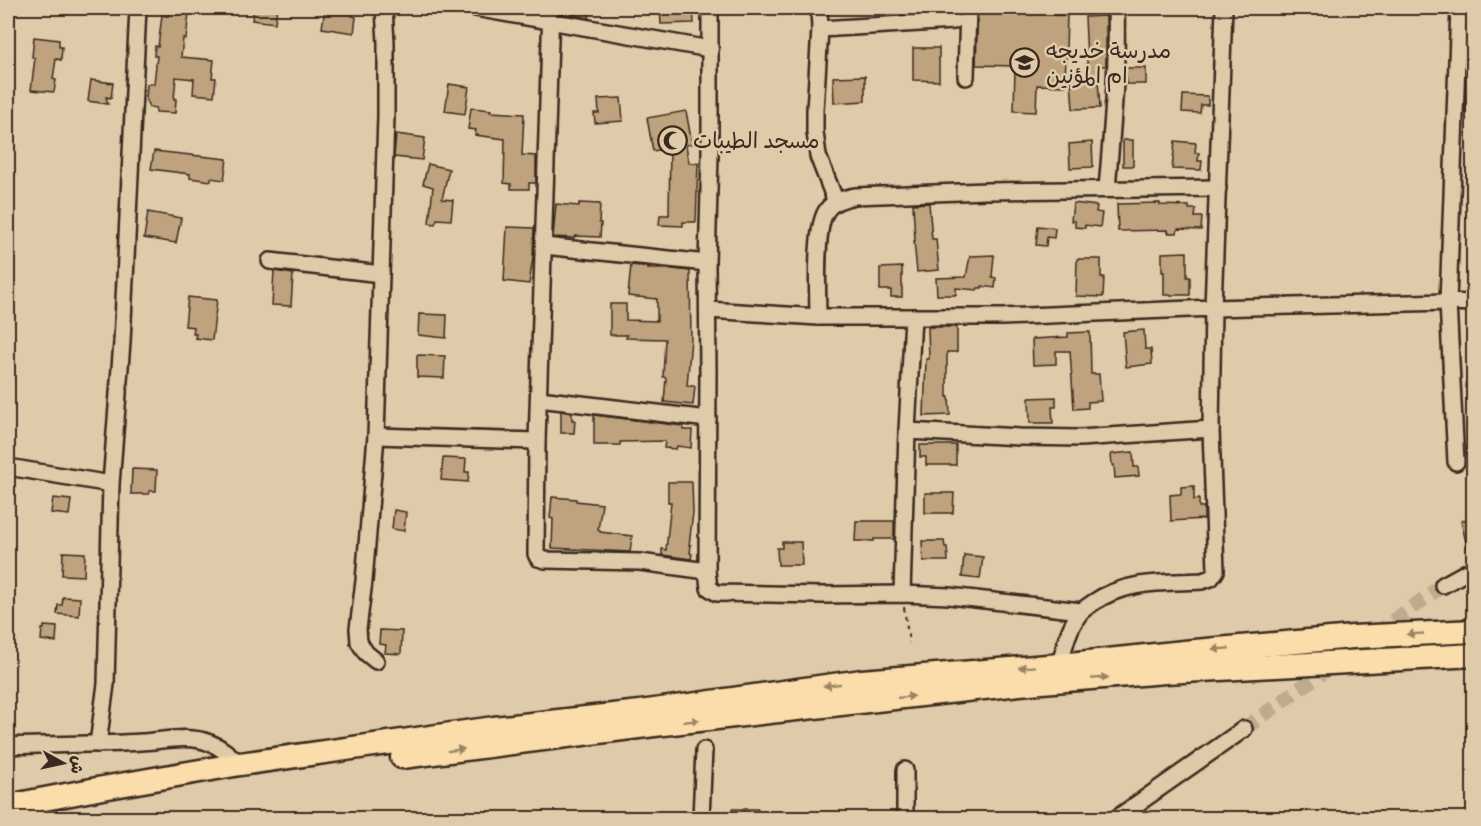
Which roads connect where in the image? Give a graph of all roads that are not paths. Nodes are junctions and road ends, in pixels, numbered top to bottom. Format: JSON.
{"nodes":[{"id":1,"x":138,"y":8,"type":"edge"},
{"id":2,"x":384,"y":8,"type":"edge"},
{"id":3,"x":475,"y":8,"type":"edge"},
{"id":4,"x":710,"y":8,"type":"edge"},
{"id":5,"x":819,"y":8,"type":"edge"},
{"id":6,"x":968,"y":8,"type":"edge"},
{"id":7,"x":1116,"y":8,"type":"edge"},
{"id":8,"x":1224,"y":8,"type":"edge"},
{"id":9,"x":1464,"y":9,"type":"edge"},
{"id":10,"x":551,"y":14,"type":"edge"},
{"id":11,"x":954,"y":21,"type":"dead end"},
{"id":12,"x":820,"y":28,"type":"junction"},
{"id":13,"x":710,"y":49,"type":"junction"},
{"id":14,"x":966,"y":77,"type":"dead end"},
{"id":15,"x":1218,"y":188,"type":"junction"},
{"id":16,"x":1107,"y":189,"type":"junction"},
{"id":17,"x":836,"y":202,"type":"junction"},
{"id":18,"x":544,"y":246,"type":"junction"},
{"id":19,"x":270,"y":261,"type":"dead end"},
{"id":20,"x":707,"y":263,"type":"junction"},
{"id":21,"x":381,"y":274,"type":"junction"},
{"id":22,"x":1448,"y":302,"type":"junction"},
{"id":23,"x":1473,"y":303,"type":"edge"},
{"id":24,"x":1213,"y":308,"type":"junction"},
{"id":25,"x":708,"y":310,"type":"junction"},
{"id":26,"x":818,"y":316,"type":"junction"},
{"id":27,"x":913,"y":317,"type":"junction"},
{"id":28,"x":539,"y":399,"type":"junction"},
{"id":29,"x":708,"y":418,"type":"junction"},
{"id":30,"x":1211,"y":429,"type":"junction"},
{"id":31,"x":907,"y":431,"type":"junction"},
{"id":32,"x":376,"y":436,"type":"junction"},
{"id":33,"x":537,"y":441,"type":"junction"},
{"id":34,"x":1456,"y":462,"type":"dead end"},
{"id":35,"x":8,"y":467,"type":"edge"},
{"id":36,"x":111,"y":484,"type":"junction"},
{"id":37,"x":1473,"y":568,"type":"edge"},
{"id":38,"x":707,"y":571,"type":"junction"},
{"id":39,"x":1443,"y":585,"type":"tunnel mouth"},
{"id":40,"x":902,"y":594,"type":"junction"},
{"id":41,"x":1081,"y":611,"type":"junction"},
{"id":42,"x":1473,"y":631,"type":"edge"},
{"id":43,"x":1473,"y":655,"type":"edge"},
{"id":44,"x":376,"y":660,"type":"dead end"},
{"id":45,"x":1060,"y":665,"type":"junction"},
{"id":46,"x":1244,"y":729,"type":"tunnel mouth"},
{"id":47,"x":98,"y":744,"type":"junction"},
{"id":48,"x":8,"y":746,"type":"edge"},
{"id":49,"x":704,"y":750,"type":"dead end"},
{"id":50,"x":240,"y":764,"type":"junction"},
{"id":51,"x":905,"y":770,"type":"dead end"},
{"id":52,"x":8,"y":806,"type":"edge"},
{"id":53,"x":25,"y":819,"type":"edge"},
{"id":54,"x":700,"y":819,"type":"edge"},
{"id":55,"x":905,"y":819,"type":"edge"},
{"id":56,"x":1117,"y":819,"type":"edge"}],
"edges":[{"from":1,"to":36,"type":"street"},
{"from":2,"to":21,"type":"street"},
{"from":3,"to":10,"type":"street"},
{"from":4,"to":13,"type":"street"},
{"from":5,"to":12,"type":"street"},
{"from":6,"to":14,"type":"street"},
{"from":7,"to":16,"type":"street"},
{"from":8,"to":15,"type":"street"},
{"from":9,"to":22,"type":"street"},
{"from":10,"to":13,"type":"street"},
{"from":10,"to":18,"type":"street"},
{"from":11,"to":12,"type":"street"},
{"from":12,"to":17,"type":"street"},
{"from":13,"to":20,"type":"street"},
{"from":15,"to":16,"type":"street"},
{"from":15,"to":24,"type":"street"},
{"from":16,"to":17,"type":"street"},
{"from":17,"to":26,"type":"street"},
{"from":18,"to":20,"type":"street"},
{"from":18,"to":28,"type":"street"},
{"from":19,"to":21,"type":"street"},
{"from":20,"to":25,"type":"street"},
{"from":21,"to":32,"type":"street"},
{"from":22,"to":23,"type":"street"},
{"from":22,"to":24,"type":"street"},
{"from":22,"to":34,"type":"street"},
{"from":24,"to":27,"type":"street"},
{"from":24,"to":30,"type":"street"},
{"from":25,"to":26,"type":"street"},
{"from":25,"to":29,"type":"street"},
{"from":26,"to":27,"type":"street"},
{"from":27,"to":31,"type":"street"},
{"from":28,"to":29,"type":"street"},
{"from":28,"to":33,"type":"street"},
{"from":29,"to":38,"type":"street"},
{"from":30,"to":31,"type":"street"},
{"from":30,"to":41,"type":"street"},
{"from":31,"to":40,"type":"street"},
{"from":32,"to":33,"type":"street"},
{"from":32,"to":44,"type":"street"},
{"from":33,"to":38,"type":"street"},
{"from":35,"to":36,"type":"street"},
{"from":36,"to":47,"type":"street"},
{"from":37,"to":39,"type":"street"},
{"from":38,"to":40,"type":"street"},
{"from":40,"to":41,"type":"street"},
{"from":41,"to":45,"type":"street"},
{"from":42,"to":45,"type":"highway","one_way":true},
{"from":53,"to":43,"type":"highway","one_way":true},
{"from":45,"to":50,"type":"highway","one_way":true},
{"from":46,"to":56,"type":"street"},
{"from":47,"to":48,"type":"street"},
{"from":47,"to":50,"type":"street"},
{"from":49,"to":54,"type":"street"},
{"from":50,"to":52,"type":"highway"},
{"from":51,"to":55,"type":"street"}]}
